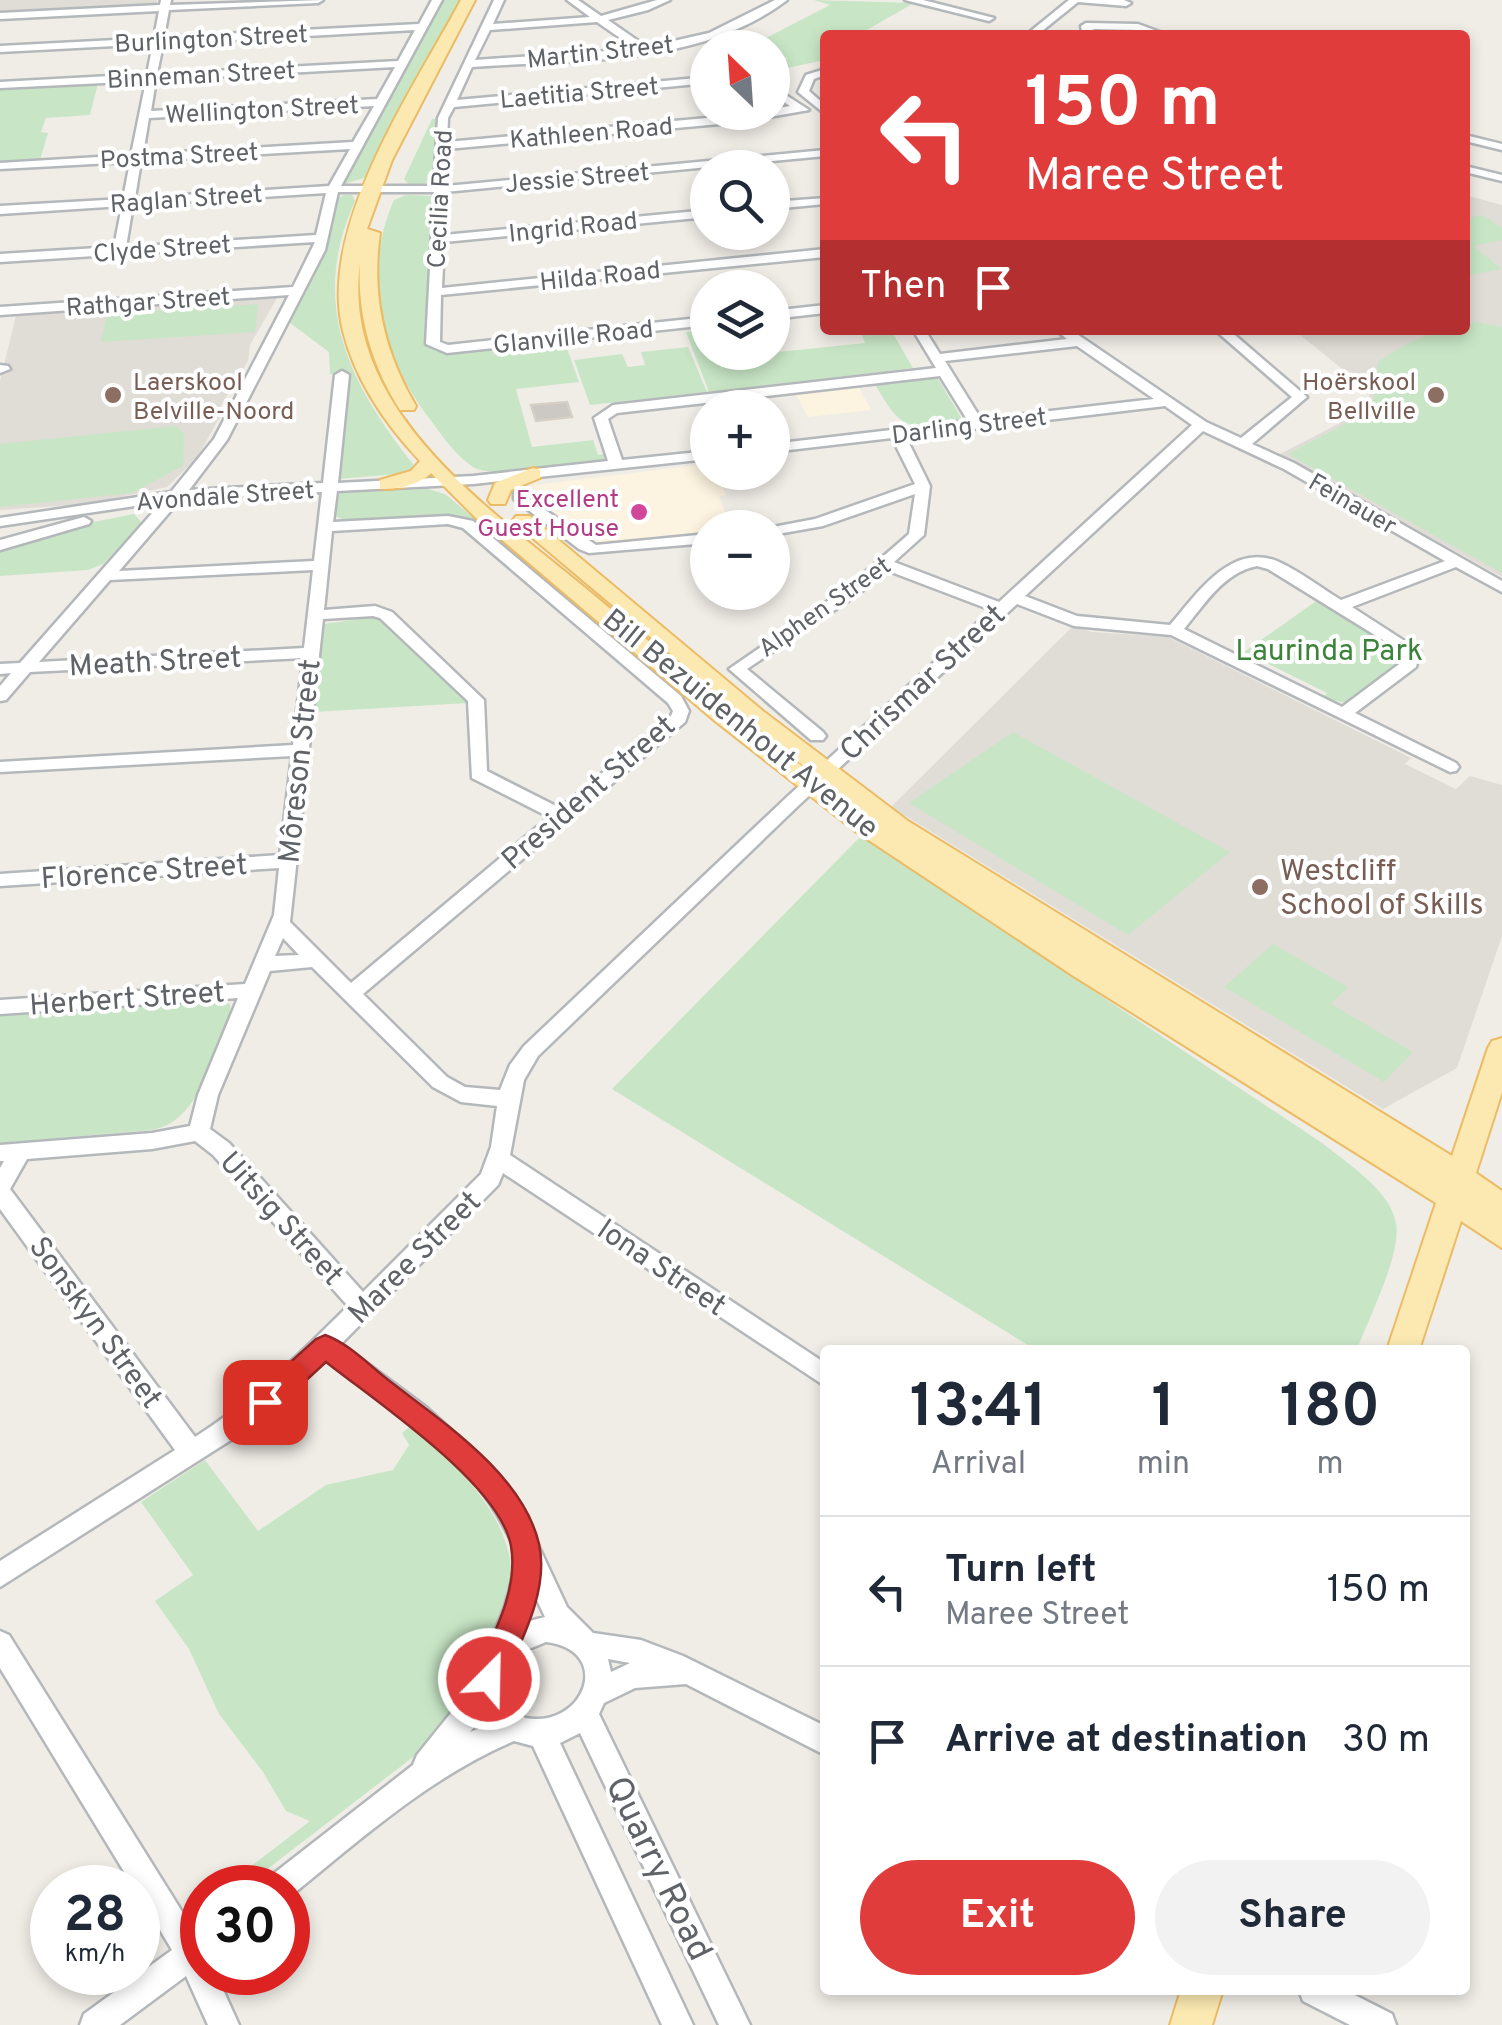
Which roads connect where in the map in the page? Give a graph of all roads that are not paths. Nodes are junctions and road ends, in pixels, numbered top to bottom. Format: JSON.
{"nodes":[{"id":1,"x":318,"y":0,"type":"edge"},
{"id":2,"x":437,"y":0,"type":"edge"},
{"id":3,"x":468,"y":0,"type":"edge"},
{"id":4,"x":483,"y":0,"type":"edge"},
{"id":5,"x":498,"y":0,"type":"edge"},
{"id":6,"x":572,"y":0,"type":"edge"},
{"id":7,"x":665,"y":0,"type":"edge"},
{"id":8,"x":782,"y":0,"type":"edge"},
{"id":9,"x":910,"y":0,"type":"edge"},
{"id":10,"x":1078,"y":0,"type":"edge"},
{"id":11,"x":1126,"y":3,"type":"dead end"},
{"id":12,"x":165,"y":4,"type":"edge"},
{"id":13,"x":0,"y":16,"type":"edge"},
{"id":14,"x":598,"y":18,"type":"junction"},
{"id":15,"x":989,"y":18,"type":"dead end"},
{"id":16,"x":1055,"y":19,"type":"junction"},
{"id":17,"x":1086,"y":26,"type":"junction"},
{"id":18,"x":486,"y":27,"type":"junction"},
{"id":19,"x":422,"y":28,"type":"junction"},
{"id":20,"x":719,"y":30,"type":"edge"},
{"id":21,"x":1038,"y":30,"type":"edge"},
{"id":22,"x":1087,"y":30,"type":"edge"},
{"id":23,"x":1151,"y":30,"type":"edge"},
{"id":24,"x":158,"y":41,"type":"junction"},
{"id":25,"x":690,"y":41,"type":"edge"},
{"id":26,"x":0,"y":49,"type":"edge"},
{"id":27,"x":644,"y":50,"type":"junction"},
{"id":28,"x":402,"y":64,"type":"junction"},
{"id":29,"x":468,"y":64,"type":"junction"},
{"id":30,"x":820,"y":74,"type":"edge"},
{"id":31,"x":152,"y":76,"type":"junction"},
{"id":32,"x":690,"y":82,"type":"edge"},
{"id":33,"x":0,"y":85,"type":"edge"},
{"id":34,"x":790,"y":101,"type":"edge"},
{"id":35,"x":380,"y":102,"type":"junction"},
{"id":36,"x":450,"y":104,"type":"junction"},
{"id":37,"x":820,"y":105,"type":"edge"},
{"id":38,"x":800,"y":107,"type":"junction"},
{"id":39,"x":428,"y":110,"type":"dead end"},
{"id":40,"x":144,"y":116,"type":"junction"},
{"id":41,"x":820,"y":121,"type":"edge"},
{"id":42,"x":1470,"y":139,"type":"edge"},
{"id":43,"x":412,"y":143,"type":"dead end"},
{"id":44,"x":357,"y":145,"type":"junction"},
{"id":45,"x":441,"y":146,"type":"junction"},
{"id":46,"x":1502,"y":147,"type":"edge"},
{"id":47,"x":820,"y":153,"type":"edge"},
{"id":48,"x":136,"y":157,"type":"junction"},
{"id":49,"x":0,"y":166,"type":"edge"},
{"id":50,"x":1470,"y":170,"type":"edge"},
{"id":51,"x":1502,"y":178,"type":"edge"},
{"id":52,"x":333,"y":189,"type":"junction"},
{"id":53,"x":380,"y":189,"type":"junction"},
{"id":54,"x":439,"y":190,"type":"junction"},
{"id":55,"x":820,"y":201,"type":"edge"},
{"id":56,"x":128,"y":202,"type":"junction"},
{"id":57,"x":790,"y":204,"type":"edge"},
{"id":58,"x":0,"y":210,"type":"edge"},
{"id":59,"x":690,"y":214,"type":"edge"},
{"id":60,"x":323,"y":238,"type":"junction"},
{"id":61,"x":438,"y":239,"type":"junction"},
{"id":62,"x":119,"y":251,"type":"junction"},
{"id":63,"x":820,"y":253,"type":"edge"},
{"id":64,"x":0,"y":258,"type":"edge"},
{"id":65,"x":297,"y":291,"type":"junction"},
{"id":66,"x":435,"y":292,"type":"junction"},
{"id":67,"x":820,"y":309,"type":"edge"},
{"id":68,"x":0,"y":311,"type":"edge"},
{"id":69,"x":790,"y":312,"type":"edge"},
{"id":70,"x":690,"y":324,"type":"edge"},
{"id":71,"x":922,"y":335,"type":"edge"},
{"id":72,"x":1069,"y":335,"type":"edge"},
{"id":73,"x":1227,"y":335,"type":"edge"},
{"id":74,"x":1079,"y":342,"type":"junction"},
{"id":75,"x":438,"y":348,"type":"joint"},
{"id":76,"x":941,"y":364,"type":"junction"},
{"id":77,"x":342,"y":375,"type":"dead end"},
{"id":78,"x":1166,"y":402,"type":"junction"},
{"id":79,"x":977,"y":424,"type":"junction"},
{"id":80,"x":1201,"y":425,"type":"junction"},
{"id":81,"x":898,"y":433,"type":"junction"},
{"id":82,"x":1244,"y":444,"type":"junction"},
{"id":83,"x":790,"y":446,"type":"edge"},
{"id":84,"x":690,"y":457,"type":"edge"},
{"id":85,"x":431,"y":462,"type":"junction"},
{"id":86,"x":617,"y":466,"type":"junction"},
{"id":87,"x":533,"y":474,"type":"junction"},
{"id":88,"x":474,"y":480,"type":"junction"},
{"id":89,"x":450,"y":481,"type":"junction"},
{"id":90,"x":387,"y":484,"type":"junction"},
{"id":91,"x":924,"y":486,"type":"junction"},
{"id":92,"x":328,"y":487,"type":"junction"},
{"id":93,"x":177,"y":496,"type":"junction"},
{"id":94,"x":508,"y":498,"type":"junction"},
{"id":95,"x":0,"y":522,"type":"edge"},
{"id":96,"x":324,"y":526,"type":"junction"},
{"id":97,"x":790,"y":528,"type":"edge"},
{"id":98,"x":690,"y":540,"type":"edge"},
{"id":99,"x":0,"y":546,"type":"edge"},
{"id":100,"x":1456,"y":562,"type":"junction"},
{"id":101,"x":885,"y":564,"type":"junction"},
{"id":102,"x":319,"y":565,"type":"junction"},
{"id":103,"x":106,"y":576,"type":"junction"},
{"id":104,"x":1502,"y":587,"type":"edge"},
{"id":105,"x":1007,"y":603,"type":"junction"},
{"id":106,"x":1341,"y":606,"type":"junction"},
{"id":107,"x":315,"y":615,"type":"junction"},
{"id":108,"x":1174,"y":630,"type":"junction"},
{"id":109,"x":310,"y":653,"type":"junction"},
{"id":110,"x":24,"y":668,"type":"junction"},
{"id":111,"x":0,"y":669,"type":"edge"},
{"id":112,"x":0,"y":696,"type":"edge"},
{"id":113,"x":1343,"y":714,"type":"junction"},
{"id":114,"x":817,"y":736,"type":"dead end"},
{"id":115,"x":300,"y":750,"type":"junction"},
{"id":116,"x":0,"y":767,"type":"edge"},
{"id":117,"x":1450,"y":767,"type":"dead end"},
{"id":118,"x":817,"y":779,"type":"junction"},
{"id":119,"x":563,"y":817,"type":"junction"},
{"id":120,"x":288,"y":861,"type":"junction"},
{"id":121,"x":0,"y":880,"type":"edge"},
{"id":122,"x":281,"y":924,"type":"junction"},
{"id":123,"x":318,"y":960,"type":"junction"},
{"id":124,"x":266,"y":964,"type":"junction"},
{"id":125,"x":254,"y":990,"type":"junction"},
{"id":126,"x":350,"y":994,"type":"junction"},
{"id":127,"x":0,"y":1007,"type":"edge"},
{"id":128,"x":1502,"y":1048,"type":"edge"},
{"id":129,"x":518,"y":1068,"type":"joint"},
{"id":130,"x":508,"y":1099,"type":"junction"},
{"id":131,"x":199,"y":1132,"type":"junction"},
{"id":132,"x":10,"y":1152,"type":"edge"},
{"id":133,"x":499,"y":1159,"type":"junction"},
{"id":134,"x":1455,"y":1186,"type":"junction"},
{"id":135,"x":0,"y":1190,"type":"edge"},
{"id":136,"x":1502,"y":1207,"type":"edge"},
{"id":137,"x":1502,"y":1236,"type":"edge"},
{"id":138,"x":364,"y":1307,"type":"junction"},
{"id":139,"x":1405,"y":1345,"type":"edge"},
{"id":140,"x":325,"y":1346,"type":"junction"},
{"id":141,"x":820,"y":1373,"type":"edge"},
{"id":142,"x":192,"y":1453,"type":"junction"},
{"id":143,"x":525,"y":1546,"type":"junction"},
{"id":144,"x":0,"y":1575,"type":"edge"},
{"id":145,"x":578,"y":1639,"type":"junction"},
{"id":146,"x":0,"y":1644,"type":"edge"},
{"id":147,"x":501,"y":1651,"type":"junction"},
{"id":148,"x":685,"y":1671,"type":"junction"},
{"id":149,"x":488,"y":1686,"type":"junction"},
{"id":150,"x":590,"y":1703,"type":"junction"},
{"id":151,"x":528,"y":1730,"type":"junction"},
{"id":152,"x":820,"y":1738,"type":"edge"},
{"id":153,"x":405,"y":1788,"type":"junction"},
{"id":154,"x":307,"y":1865,"type":"edge"},
{"id":155,"x":180,"y":1925,"type":"edge"},
{"id":156,"x":180,"y":1962,"type":"edge"},
{"id":157,"x":213,"y":1995,"type":"edge"},
{"id":158,"x":1200,"y":1995,"type":"edge"},
{"id":159,"x":1323,"y":1995,"type":"edge"},
{"id":160,"x":95,"y":2025,"type":"edge"},
{"id":161,"x":224,"y":2025,"type":"edge"},
{"id":162,"x":678,"y":2025,"type":"edge"},
{"id":163,"x":734,"y":2025,"type":"edge"},
{"id":164,"x":1191,"y":2025,"type":"edge"},
{"id":165,"x":1380,"y":2025,"type":"edge"}],
"edges":[{"from":1,"to":12,"type":"street"},
{"from":2,"to":19,"type":"street"},
{"from":3,"to":53,"type":"main road","name":"Bill Bezuidenhout Avenue"},
{"from":4,"to":39,"type":"main road"},
{"from":5,"to":18,"type":"street","name":"Cecilia Road"},
{"from":6,"to":14,"type":"street"},
{"from":7,"to":14,"type":"street"},
{"from":8,"to":20,"type":"street","name":"Martin Street"},
{"from":9,"to":15,"type":"street"},
{"from":10,"to":11,"type":"street"},
{"from":10,"to":16,"type":"street"},
{"from":12,"to":13,"type":"street"},
{"from":12,"to":24,"type":"street"},
{"from":14,"to":18,"type":"street"},
{"from":14,"to":27,"type":"street"},
{"from":16,"to":17,"type":"street"},
{"from":16,"to":21,"type":"street"},
{"from":17,"to":22,"type":"street"},
{"from":17,"to":23,"type":"street"},
{"from":18,"to":29,"type":"street","name":"Cecilia Road"},
{"from":19,"to":24,"type":"street","name":"Burlington Street"},
{"from":19,"to":28,"type":"street"},
{"from":24,"to":26,"type":"street","name":"Burlington Street"},
{"from":24,"to":31,"type":"street"},
{"from":25,"to":27,"type":"street","name":"Martin Street"},
{"from":27,"to":29,"type":"street","name":"Martin Street"},
{"from":28,"to":31,"type":"street","name":"Binneman Street"},
{"from":28,"to":35,"type":"street"},
{"from":29,"to":36,"type":"street","name":"Cecilia Road"},
{"from":30,"to":37,"type":"street"},
{"from":31,"to":33,"type":"street","name":"Binneman Street"},
{"from":31,"to":40,"type":"street"},
{"from":32,"to":36,"type":"street","name":"Laetitia Street"},
{"from":34,"to":38,"type":"street"},
{"from":35,"to":40,"type":"street","name":"Wellington Street"},
{"from":35,"to":44,"type":"street"},
{"from":36,"to":45,"type":"street","name":"Cecilia Road"},
{"from":38,"to":41,"type":"street"},
{"from":38,"to":45,"type":"street","name":"Kathleen Road"},
{"from":40,"to":48,"type":"street"},
{"from":42,"to":46,"type":"street"},
{"from":43,"to":53,"type":"main road","name":"Bill Bezuidenhout Avenue"},
{"from":44,"to":48,"type":"street","name":"Postma Street"},
{"from":44,"to":52,"type":"street"},
{"from":45,"to":54,"type":"street","name":"Cecilia Road"},
{"from":47,"to":54,"type":"street","name":"Jessie Street"},
{"from":48,"to":49,"type":"street","name":"Postma Street"},
{"from":48,"to":56,"type":"street"},
{"from":50,"to":51,"type":"street"},
{"from":52,"to":53,"type":"street","name":"Raglan Street"},
{"from":52,"to":56,"type":"street","name":"Raglan Street"},
{"from":52,"to":60,"type":"street"},
{"from":53,"to":54,"type":"street","name":"Jessie Street"},
{"from":53,"to":85,"type":"main road","name":"Bill Bezuidenhout Avenue"},
{"from":53,"to":88,"type":"main road","name":"Bill Bezuidenhout Avenue"},
{"from":54,"to":61,"type":"street","name":"Cecilia Road"},
{"from":55,"to":57,"type":"street"},
{"from":56,"to":58,"type":"street","name":"Raglan Street"},
{"from":56,"to":62,"type":"street"},
{"from":59,"to":61,"type":"street","name":"Ingrid Road"},
{"from":60,"to":62,"type":"street","name":"Clyde Street"},
{"from":60,"to":65,"type":"street"},
{"from":61,"to":66,"type":"street","name":"Cecilia Road"},
{"from":62,"to":64,"type":"street","name":"Clyde Street"},
{"from":63,"to":66,"type":"street","name":"Hilda Road"},
{"from":65,"to":68,"type":"street","name":"Rathgar Street"},
{"from":65,"to":93,"type":"street"},
{"from":66,"to":75,"type":"street","name":"Cecilia Road"},
{"from":67,"to":69,"type":"street"},
{"from":70,"to":75,"type":"street","name":"Glanville Road"},
{"from":71,"to":76,"type":"street"},
{"from":72,"to":74,"type":"street","name":"Feinauer"},
{"from":73,"to":82,"type":"street"},
{"from":74,"to":76,"type":"street"},
{"from":74,"to":78,"type":"street","name":"Feinauer"},
{"from":76,"to":79,"type":"street"},
{"from":76,"to":86,"type":"street"},
{"from":77,"to":92,"type":"street","name":"Môreson Street"},
{"from":78,"to":79,"type":"street","name":"Darling Street"},
{"from":78,"to":80,"type":"street","name":"Feinauer"},
{"from":79,"to":81,"type":"street","name":"Darling Street"},
{"from":80,"to":82,"type":"street","name":"Feinauer"},
{"from":80,"to":105,"type":"street","name":"Chrismar Street"},
{"from":81,"to":83,"type":"street","name":"Darling Street"},
{"from":81,"to":91,"type":"street"},
{"from":82,"to":100,"type":"street","name":"Feinauer"},
{"from":84,"to":86,"type":"street"},
{"from":85,"to":89,"type":"main road","name":"Bill Bezuidenhout Avenue"},
{"from":85,"to":90,"type":"main road"},
{"from":86,"to":87,"type":"street"},
{"from":87,"to":88,"type":"street"},
{"from":87,"to":94,"type":"main road"},
{"from":88,"to":89,"type":"street","name":"Avondale Street"},
{"from":88,"to":94,"type":"main road","name":"Bill Bezuidenhout Avenue"},
{"from":89,"to":90,"type":"street","name":"Avondale Street"},
{"from":89,"to":118,"type":"main road","name":"Bill Bezuidenhout Avenue"},
{"from":90,"to":92,"type":"street","name":"Avondale Street"},
{"from":91,"to":97,"type":"street"},
{"from":91,"to":101,"type":"street","name":"Alphen Street"},
{"from":92,"to":93,"type":"street","name":"Avondale Street"},
{"from":92,"to":96,"type":"street","name":"Môreson Street"},
{"from":93,"to":95,"type":"street","name":"Avondale Street"},
{"from":93,"to":99,"type":"street"},
{"from":93,"to":103,"type":"street"},
{"from":94,"to":98,"type":"street"},
{"from":94,"to":118,"type":"main road","name":"Bill Bezuidenhout Avenue"},
{"from":96,"to":102,"type":"street","name":"Môreson Street"},
{"from":96,"to":119,"type":"street","name":"President Street"},
{"from":100,"to":104,"type":"street","name":"Feinauer"},
{"from":100,"to":106,"type":"street"},
{"from":101,"to":105,"type":"street"},
{"from":101,"to":114,"type":"street","name":"Alphen Street"},
{"from":102,"to":103,"type":"street"},
{"from":102,"to":107,"type":"street","name":"Môreson Street"},
{"from":103,"to":110,"type":"street"},
{"from":105,"to":108,"type":"street"},
{"from":105,"to":118,"type":"street","name":"Chrismar Street"},
{"from":106,"to":108,"type":"street"},
{"from":106,"to":113,"type":"street"},
{"from":107,"to":109,"type":"street","name":"Môreson Street"},
{"from":107,"to":119,"type":"street"},
{"from":108,"to":113,"type":"street"},
{"from":109,"to":110,"type":"street","name":"Meath Street"},
{"from":109,"to":115,"type":"street","name":"Môreson Street"},
{"from":110,"to":111,"type":"street","name":"Meath Street"},
{"from":110,"to":112,"type":"street"},
{"from":113,"to":117,"type":"street"},
{"from":115,"to":116,"type":"street"},
{"from":115,"to":120,"type":"street","name":"Môreson Street"},
{"from":118,"to":129,"type":"street","name":"Chrismar Street"},
{"from":118,"to":134,"type":"main road","name":"Bill Bezuidenhout Avenue"},
{"from":119,"to":126,"type":"street","name":"President Street"},
{"from":120,"to":121,"type":"street","name":"Florence Street"},
{"from":120,"to":122,"type":"street","name":"Môreson Street"},
{"from":122,"to":123,"type":"street"},
{"from":122,"to":124,"type":"street","name":"Môreson Street"},
{"from":123,"to":124,"type":"street"},
{"from":123,"to":126,"type":"street"},
{"from":124,"to":125,"type":"street","name":"Môreson Street"},
{"from":125,"to":127,"type":"street","name":"Herbert Street"},
{"from":125,"to":131,"type":"street","name":"Môreson Street"},
{"from":126,"to":130,"type":"street"},
{"from":128,"to":134,"type":"main road"},
{"from":129,"to":130,"type":"street","name":"Maree Street"},
{"from":130,"to":133,"type":"street","name":"Maree Street"},
{"from":131,"to":132,"type":"street"},
{"from":131,"to":138,"type":"street","name":"Uitsig Street"},
{"from":132,"to":135,"type":"street"},
{"from":133,"to":138,"type":"street","name":"Maree Street"},
{"from":133,"to":141,"type":"street","name":"Iona Street"},
{"from":134,"to":136,"type":"main road","name":"Bill Bezuidenhout Avenue"},
{"from":134,"to":137,"type":"main road","name":"Bill Bezuidenhout Avenue"},
{"from":134,"to":139,"type":"main road"},
{"from":135,"to":142,"type":"street","name":"Sonskyn Street"},
{"from":138,"to":140,"type":"street","name":"Maree Street"},
{"from":140,"to":142,"type":"street","name":"Maree Street"},
{"from":140,"to":143,"type":"street"},
{"from":142,"to":144,"type":"street","name":"Maree Street"},
{"from":143,"to":145,"type":"street"},
{"from":143,"to":147,"type":"street"},
{"from":145,"to":147,"type":"street"},
{"from":145,"to":148,"type":"street"},
{"from":145,"to":150,"type":"street"},
{"from":146,"to":155,"type":"street"},
{"from":147,"to":149,"type":"street"},
{"from":148,"to":150,"type":"street"},
{"from":148,"to":152,"type":"street"},
{"from":149,"to":151,"type":"street"},
{"from":149,"to":153,"type":"street"},
{"from":150,"to":151,"type":"street"},
{"from":150,"to":163,"type":"street","name":"Quarry Road"},
{"from":151,"to":153,"type":"street"},
{"from":151,"to":162,"type":"street","name":"Quarry Road"},
{"from":153,"to":154,"type":"street"},
{"from":156,"to":160,"type":"street"},
{"from":157,"to":161,"type":"street"},
{"from":158,"to":164,"type":"main road"},
{"from":159,"to":165,"type":"street"}]}
